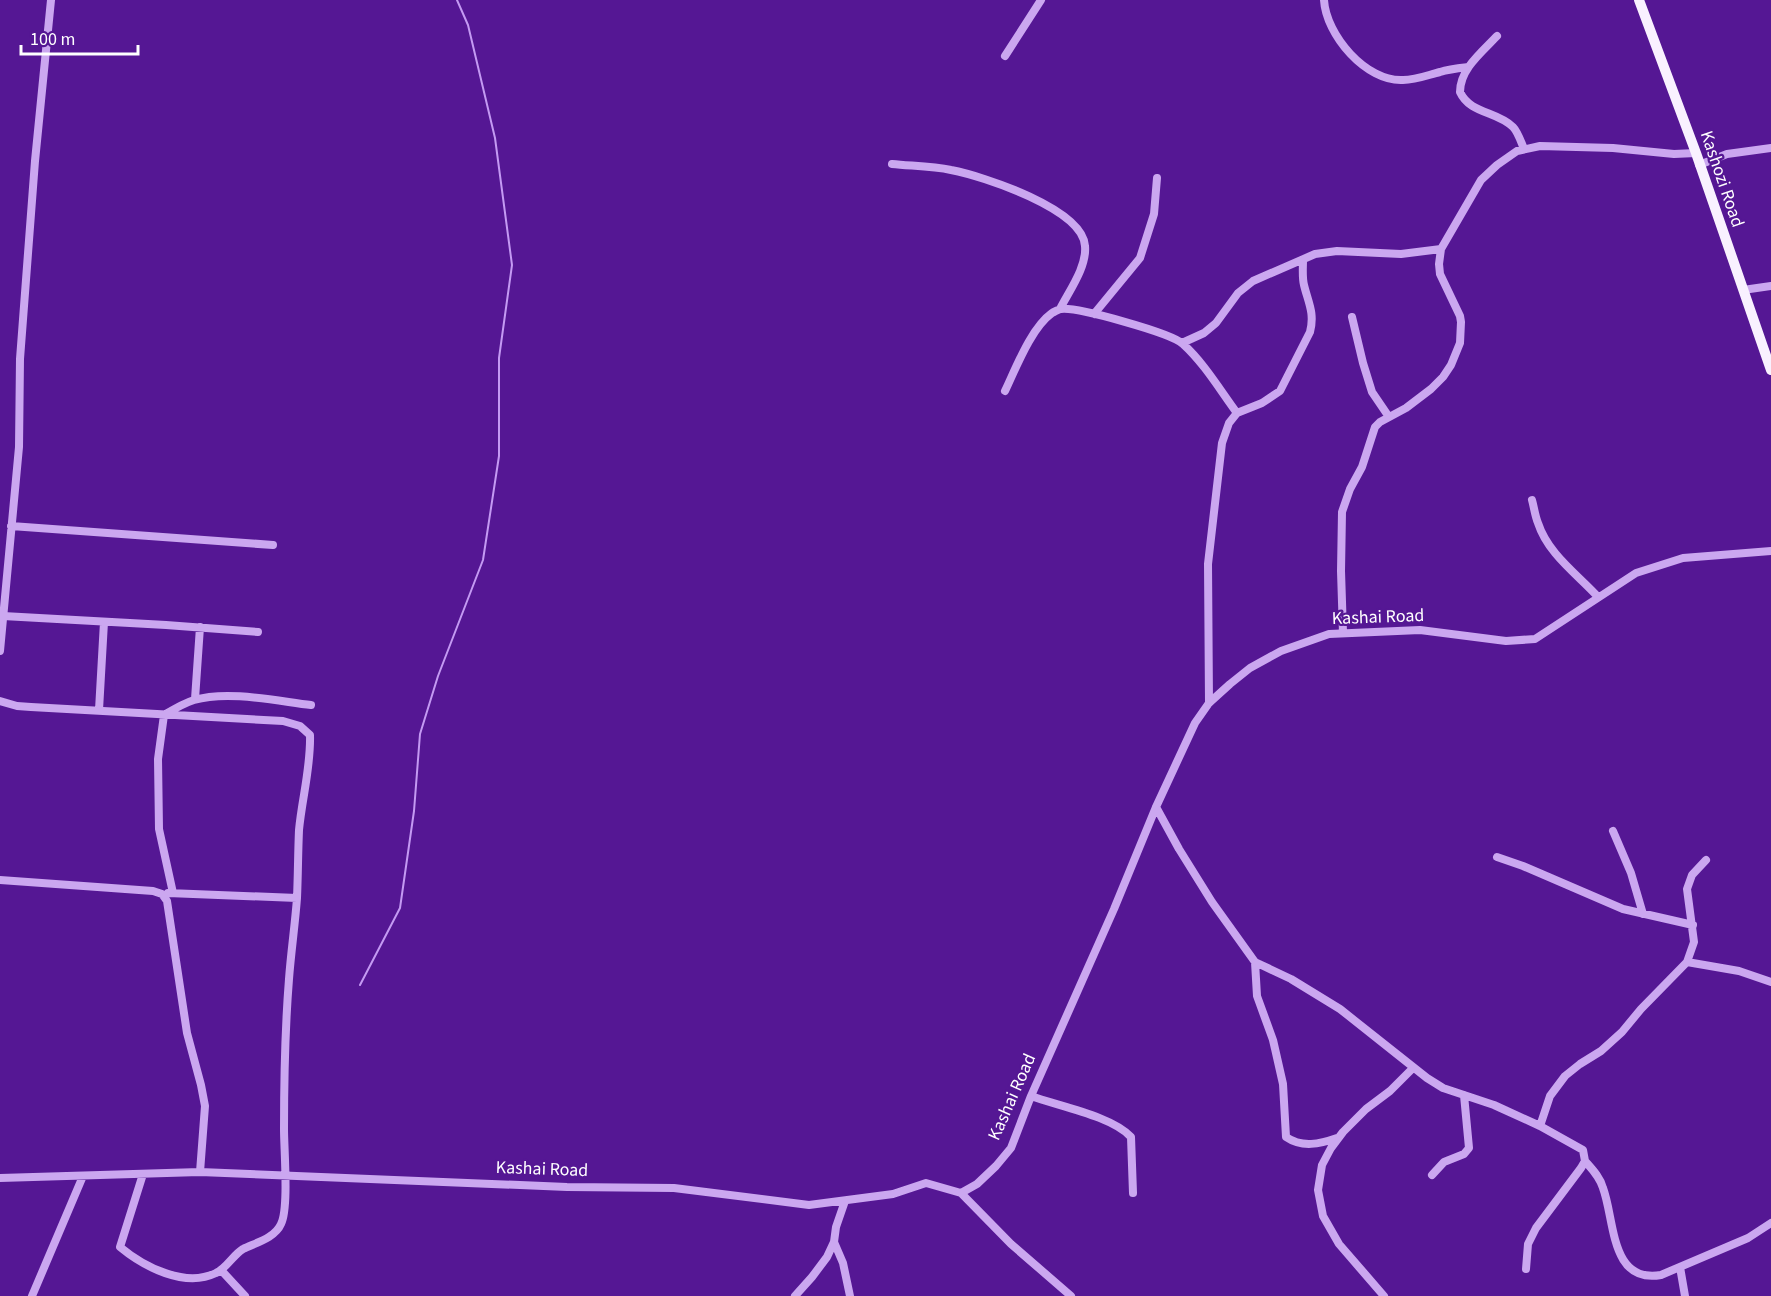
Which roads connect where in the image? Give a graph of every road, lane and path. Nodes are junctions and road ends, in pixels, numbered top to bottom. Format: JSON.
{"nodes":[{"id":1,"x":51,"y":0,"type":"edge"},
{"id":2,"x":1041,"y":0,"type":"edge"},
{"id":3,"x":1324,"y":0,"type":"edge"},
{"id":4,"x":1639,"y":0,"type":"edge"},
{"id":5,"x":1497,"y":36,"type":"dead end"},
{"id":6,"x":1005,"y":56,"type":"dead end"},
{"id":7,"x":1468,"y":67,"type":"junction"},
{"id":8,"x":1771,"y":148,"type":"edge"},
{"id":9,"x":1524,"y":149,"type":"junction"},
{"id":10,"x":1696,"y":153,"type":"junction"},
{"id":11,"x":892,"y":164,"type":"dead end"},
{"id":12,"x":1699,"y":165,"type":"junction"},
{"id":13,"x":1156,"y":178,"type":"dead end"},
{"id":14,"x":1441,"y":249,"type":"junction"},
{"id":15,"x":1303,"y":260,"type":"junction"},
{"id":16,"x":1771,"y":286,"type":"edge"},
{"id":17,"x":1743,"y":290,"type":"junction"},
{"id":18,"x":1060,"y":309,"type":"junction"},
{"id":19,"x":1094,"y":314,"type":"junction"},
{"id":20,"x":1352,"y":316,"type":"dead end"},
{"id":21,"x":1182,"y":344,"type":"junction"},
{"id":22,"x":1771,"y":370,"type":"edge"},
{"id":23,"x":1005,"y":391,"type":"dead end"},
{"id":24,"x":1237,"y":413,"type":"junction"},
{"id":25,"x":1389,"y":417,"type":"junction"},
{"id":26,"x":1532,"y":500,"type":"dead end"},
{"id":27,"x":11,"y":525,"type":"junction"},
{"id":28,"x":273,"y":544,"type":"dead end"},
{"id":29,"x":1771,"y":551,"type":"edge"},
{"id":30,"x":1598,"y":597,"type":"junction"},
{"id":31,"x":104,"y":622,"type":"junction"},
{"id":32,"x":2,"y":623,"type":"edge"},
{"id":33,"x":200,"y":627,"type":"junction"},
{"id":34,"x":258,"y":632,"type":"dead end"},
{"id":35,"x":1343,"y":633,"type":"junction"},
{"id":36,"x":0,"y":651,"type":"edge"},
{"id":37,"x":195,"y":699,"type":"junction"},
{"id":38,"x":0,"y":701,"type":"edge"},
{"id":39,"x":1209,"y":704,"type":"junction"},
{"id":40,"x":311,"y":705,"type":"dead end"},
{"id":41,"x":99,"y":710,"type":"junction"},
{"id":42,"x":164,"y":715,"type":"junction"},
{"id":43,"x":1156,"y":807,"type":"junction"},
{"id":44,"x":1613,"y":831,"type":"dead end"},
{"id":45,"x":1497,"y":857,"type":"dead end"},
{"id":46,"x":1706,"y":860,"type":"dead end"},
{"id":47,"x":0,"y":880,"type":"edge"},
{"id":48,"x":172,"y":893,"type":"junction"},
{"id":49,"x":162,"y":894,"type":"junction"},
{"id":50,"x":297,"y":898,"type":"junction"},
{"id":51,"x":1643,"y":914,"type":"junction"},
{"id":52,"x":1693,"y":926,"type":"junction"},
{"id":53,"x":1255,"y":962,"type":"junction"},
{"id":54,"x":1687,"y":962,"type":"junction"},
{"id":55,"x":1771,"y":982,"type":"edge"},
{"id":56,"x":1413,"y":1068,"type":"junction"},
{"id":57,"x":1464,"y":1095,"type":"junction"},
{"id":58,"x":1031,"y":1096,"type":"junction"},
{"id":59,"x":1540,"y":1126,"type":"junction"},
{"id":60,"x":1338,"y":1138,"type":"junction"},
{"id":61,"x":1585,"y":1161,"type":"junction"},
{"id":62,"x":200,"y":1172,"type":"junction"},
{"id":63,"x":143,"y":1174,"type":"junction"},
{"id":64,"x":1432,"y":1175,"type":"dead end"},
{"id":65,"x":84,"y":1176,"type":"junction"},
{"id":66,"x":285,"y":1177,"type":"junction"},
{"id":67,"x":0,"y":1178,"type":"edge"},
{"id":68,"x":961,"y":1193,"type":"junction"},
{"id":69,"x":1133,"y":1193,"type":"dead end"},
{"id":70,"x":844,"y":1201,"type":"junction"},
{"id":71,"x":1771,"y":1223,"type":"edge"},
{"id":72,"x":834,"y":1242,"type":"junction"},
{"id":73,"x":1680,"y":1267,"type":"junction"},
{"id":74,"x":1526,"y":1269,"type":"dead end"},
{"id":75,"x":221,"y":1270,"type":"junction"},
{"id":76,"x":32,"y":1296,"type":"edge"},
{"id":77,"x":245,"y":1296,"type":"edge"},
{"id":78,"x":795,"y":1296,"type":"edge"},
{"id":79,"x":850,"y":1296,"type":"edge"},
{"id":80,"x":1071,"y":1296,"type":"edge"},
{"id":81,"x":1384,"y":1296,"type":"edge"},
{"id":82,"x":1685,"y":1296,"type":"edge"}],
"edges":[{"from":1,"to":27,"type":"street"},
{"from":2,"to":6,"type":"street"},
{"from":3,"to":7,"type":"street"},
{"from":4,"to":10,"type":"main road","name":"Kashozi Road"},
{"from":5,"to":7,"type":"street"},
{"from":7,"to":9,"type":"street"},
{"from":8,"to":12,"type":"street"},
{"from":9,"to":10,"type":"street"},
{"from":9,"to":14,"type":"street"},
{"from":10,"to":12,"type":"main road","name":"Kashozi Road"},
{"from":11,"to":18,"type":"street"},
{"from":12,"to":17,"type":"main road","name":"Kashozi Road"},
{"from":13,"to":19,"type":"street"},
{"from":14,"to":15,"type":"street"},
{"from":14,"to":25,"type":"street"},
{"from":15,"to":21,"type":"street"},
{"from":15,"to":24,"type":"street"},
{"from":16,"to":17,"type":"street"},
{"from":17,"to":22,"type":"main road","name":"Kashozi Road"},
{"from":18,"to":19,"type":"street"},
{"from":18,"to":23,"type":"street"},
{"from":19,"to":21,"type":"street"},
{"from":20,"to":25,"type":"street"},
{"from":21,"to":24,"type":"street"},
{"from":24,"to":39,"type":"street"},
{"from":25,"to":35,"type":"street"},
{"from":26,"to":30,"type":"street"},
{"from":27,"to":28,"type":"street"},
{"from":27,"to":32,"type":"street"},
{"from":29,"to":30,"type":"street","name":"Kashai Road"},
{"from":30,"to":35,"type":"street","name":"Kashai Road"},
{"from":31,"to":32,"type":"street"},
{"from":31,"to":33,"type":"street"},
{"from":31,"to":41,"type":"street"},
{"from":32,"to":36,"type":"street"},
{"from":33,"to":34,"type":"street"},
{"from":33,"to":37,"type":"street"},
{"from":35,"to":39,"type":"street","name":"Kashai Road"},
{"from":37,"to":40,"type":"street"},
{"from":37,"to":42,"type":"street"},
{"from":38,"to":41,"type":"street"},
{"from":39,"to":43,"type":"street","name":"Kashai Road"},
{"from":41,"to":42,"type":"street"},
{"from":42,"to":48,"type":"street"},
{"from":42,"to":50,"type":"street"},
{"from":43,"to":53,"type":"street"},
{"from":43,"to":58,"type":"street","name":"Kashai Road"},
{"from":44,"to":51,"type":"street"},
{"from":45,"to":51,"type":"street"},
{"from":46,"to":52,"type":"street"},
{"from":47,"to":49,"type":"street"},
{"from":48,"to":49,"type":"street"},
{"from":48,"to":50,"type":"street"},
{"from":49,"to":62,"type":"street"},
{"from":50,"to":66,"type":"street"},
{"from":51,"to":52,"type":"street"},
{"from":52,"to":54,"type":"street"},
{"from":53,"to":56,"type":"street"},
{"from":53,"to":60,"type":"street"},
{"from":54,"to":55,"type":"street"},
{"from":54,"to":59,"type":"street"},
{"from":56,"to":57,"type":"street"},
{"from":56,"to":60,"type":"street"},
{"from":57,"to":59,"type":"street"},
{"from":57,"to":64,"type":"street"},
{"from":58,"to":68,"type":"street","name":"Kashai Road"},
{"from":58,"to":69,"type":"street"},
{"from":59,"to":61,"type":"street"},
{"from":60,"to":81,"type":"street"},
{"from":61,"to":73,"type":"street"},
{"from":61,"to":74,"type":"street"},
{"from":62,"to":63,"type":"street","name":"Kashai Road"},
{"from":62,"to":66,"type":"street","name":"Kashai Road"},
{"from":63,"to":65,"type":"street","name":"Kashai Road"},
{"from":63,"to":75,"type":"street"},
{"from":65,"to":67,"type":"street","name":"Kashai Road"},
{"from":65,"to":76,"type":"street"},
{"from":66,"to":70,"type":"street","name":"Kashai Road"},
{"from":66,"to":75,"type":"street"},
{"from":68,"to":70,"type":"street","name":"Kashai Road"},
{"from":68,"to":80,"type":"street"},
{"from":70,"to":72,"type":"street"},
{"from":71,"to":73,"type":"street"},
{"from":72,"to":78,"type":"street"},
{"from":72,"to":79,"type":"street"},
{"from":73,"to":82,"type":"street"},
{"from":75,"to":77,"type":"street"}]}
